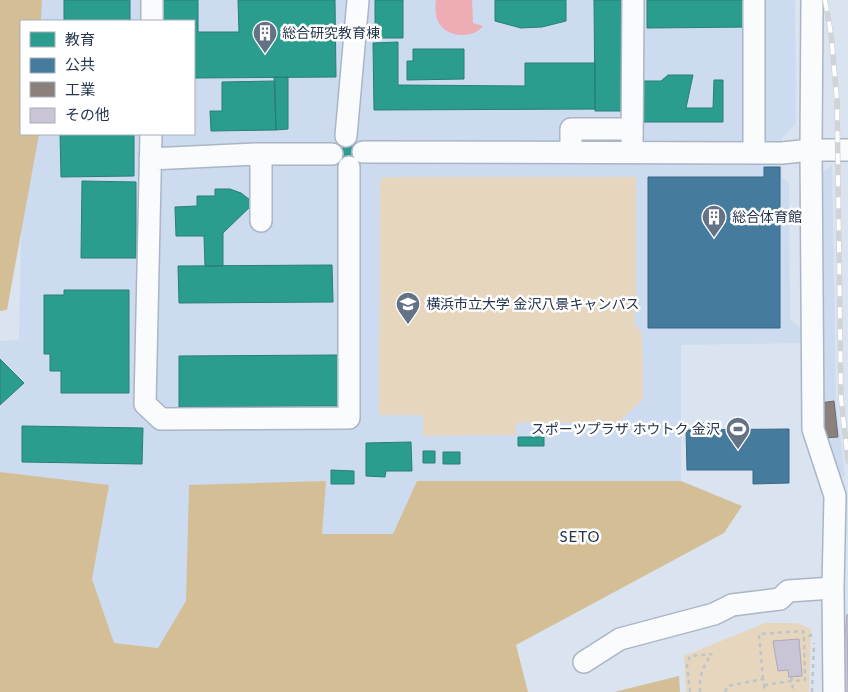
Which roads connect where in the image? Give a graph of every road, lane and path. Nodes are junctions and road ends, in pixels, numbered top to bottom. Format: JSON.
{"nodes":[{"id":1,"x":152,"y":0,"type":"edge"},
{"id":2,"x":358,"y":0,"type":"edge"},
{"id":3,"x":633,"y":0,"type":"edge"},
{"id":4,"x":812,"y":0,"type":"edge"},
{"id":5,"x":754,"y":2,"type":"dead end"},
{"id":6,"x":152,"y":20,"type":"edge"},
{"id":7,"x":632,"y":129,"type":"junction"},
{"id":8,"x":151,"y":135,"type":"edge"},
{"id":9,"x":811,"y":150,"type":"junction"},
{"id":10,"x":848,"y":150,"type":"edge"},
{"id":11,"x":571,"y":152,"type":"junction"},
{"id":12,"x":632,"y":152,"type":"junction"},
{"id":13,"x":754,"y":153,"type":"junction"},
{"id":14,"x":261,"y":154,"type":"junction"},
{"id":15,"x":348,"y":158,"type":"junction"},
{"id":16,"x":150,"y":159,"type":"junction"},
{"id":17,"x":261,"y":221,"type":"dead end"},
{"id":18,"x":833,"y":588,"type":"junction"},
{"id":19,"x":814,"y":634,"type":"dead end"},
{"id":20,"x":804,"y":638,"type":"junction"},
{"id":21,"x":584,"y":662,"type":"dead end"},
{"id":22,"x":763,"y":679,"type":"junction"},
{"id":23,"x":791,"y":679,"type":"junction"},
{"id":24,"x":764,"y":685,"type":"junction"},
{"id":25,"x":690,"y":692,"type":"edge"},
{"id":26,"x":694,"y":692,"type":"edge"},
{"id":27,"x":700,"y":692,"type":"edge"},
{"id":28,"x":725,"y":692,"type":"edge"},
{"id":29,"x":765,"y":692,"type":"edge"},
{"id":30,"x":793,"y":692,"type":"edge"},
{"id":31,"x":834,"y":692,"type":"edge"}],
"edges":[{"from":1,"to":6,"type":"street"},
{"from":2,"to":15,"type":"street"},
{"from":3,"to":7,"type":"street"},
{"from":4,"to":9,"type":"street"},
{"from":5,"to":13,"type":"street"},
{"from":7,"to":11,"type":"street"},
{"from":7,"to":12,"type":"street"},
{"from":8,"to":16,"type":"street"},
{"from":9,"to":10,"type":"street"},
{"from":9,"to":13,"type":"street"},
{"from":9,"to":18,"type":"street"},
{"from":11,"to":12,"type":"street"},
{"from":11,"to":15,"type":"street"},
{"from":12,"to":13,"type":"street"},
{"from":14,"to":15,"type":"street"},
{"from":14,"to":16,"type":"street"},
{"from":14,"to":17,"type":"street"},
{"from":15,"to":16,"type":"street"},
{"from":18,"to":21,"type":"street"},
{"from":18,"to":31,"type":"street"},
{"from":19,"to":20,"type":"path"},
{"from":20,"to":22,"type":"path"},
{"from":20,"to":23,"type":"path"},
{"from":22,"to":24,"type":"path"},
{"from":22,"to":28,"type":"path"},
{"from":23,"to":24,"type":"path"},
{"from":23,"to":30,"type":"path"},
{"from":24,"to":29,"type":"path"},
{"from":25,"to":27,"type":"path"},
{"from":26,"to":27,"type":"path"}]}
